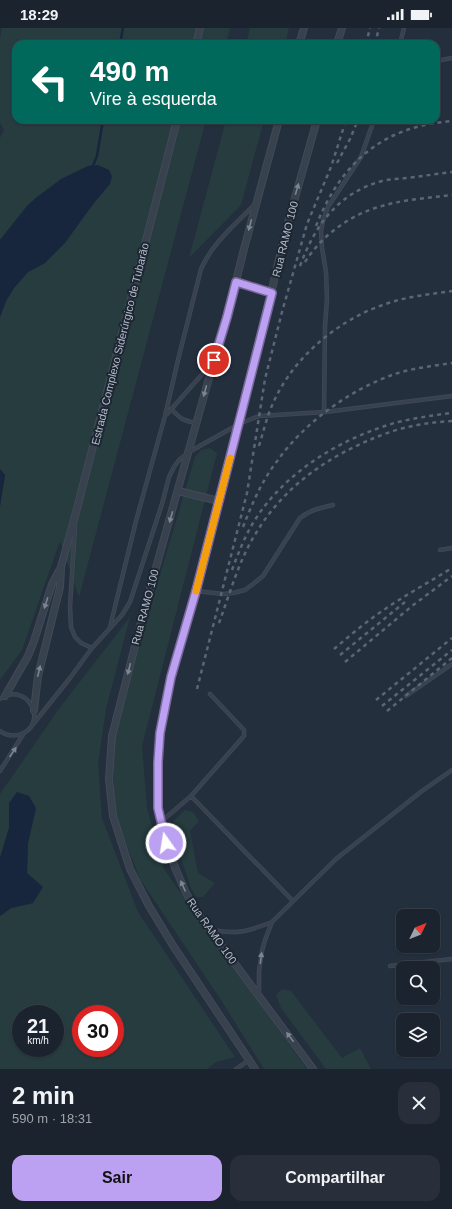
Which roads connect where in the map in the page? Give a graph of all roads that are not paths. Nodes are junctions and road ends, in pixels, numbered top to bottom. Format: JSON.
{"nodes":[{"id":1,"x":200,"y":28,"type":"edge"},
{"id":2,"x":304,"y":28,"type":"edge"},
{"id":3,"x":342,"y":28,"type":"edge"},
{"id":4,"x":404,"y":28,"type":"edge"},
{"id":5,"x":197,"y":40,"type":"edge"},
{"id":6,"x":300,"y":40,"type":"edge"},
{"id":7,"x":338,"y":40,"type":"edge"},
{"id":8,"x":401,"y":40,"type":"edge"},
{"id":9,"x":452,"y":58,"type":"edge"},
{"id":10,"x":440,"y":60,"type":"edge"},
{"id":11,"x":176,"y":124,"type":"edge"},
{"id":12,"x":278,"y":124,"type":"edge"},
{"id":13,"x":316,"y":124,"type":"edge"},
{"id":14,"x":373,"y":124,"type":"edge"},
{"id":15,"x":256,"y":203,"type":"junction"},
{"id":16,"x":236,"y":282,"type":"junction"},
{"id":17,"x":272,"y":293,"type":"junction"},
{"id":18,"x":214,"y":360,"type":"junction"},
{"id":19,"x":452,"y":396,"type":"edge"},
{"id":20,"x":171,"y":409,"type":"junction"},
{"id":21,"x":324,"y":412,"type":"junction"},
{"id":22,"x":165,"y":416,"type":"junction"},
{"id":23,"x":197,"y":423,"type":"junction"},
{"id":24,"x":239,"y":424,"type":"junction"},
{"id":25,"x":189,"y":452,"type":"junction"},
{"id":26,"x":178,"y":491,"type":"junction"},
{"id":27,"x":219,"y":501,"type":"junction"},
{"id":28,"x":333,"y":504,"type":"dead end"},
{"id":29,"x":75,"y":516,"type":"junction"},
{"id":30,"x":452,"y":548,"type":"edge"},
{"id":31,"x":440,"y":550,"type":"dead end"},
{"id":32,"x":61,"y":567,"type":"junction"},
{"id":33,"x":196,"y":591,"type":"junction"},
{"id":34,"x":110,"y":629,"type":"junction"},
{"id":35,"x":92,"y":648,"type":"junction"},
{"id":36,"x":452,"y":664,"type":"edge"},
{"id":37,"x":210,"y":694,"type":"dead end"},
{"id":38,"x":406,"y":696,"type":"dead end"},
{"id":39,"x":2,"y":697,"type":"edge"},
{"id":40,"x":34,"y":710,"type":"junction"},
{"id":41,"x":30,"y":728,"type":"junction"},
{"id":42,"x":0,"y":731,"type":"edge"},
{"id":43,"x":24,"y":733,"type":"junction"},
{"id":44,"x":0,"y":770,"type":"edge"},
{"id":45,"x":452,"y":770,"type":"edge"},
{"id":46,"x":191,"y":796,"type":"junction"},
{"id":47,"x":161,"y":822,"type":"junction"},
{"id":48,"x":294,"y":901,"type":"junction"},
{"id":49,"x":272,"y":922,"type":"junction"},
{"id":50,"x":210,"y":930,"type":"junction"},
{"id":51,"x":452,"y":959,"type":"edge"},
{"id":52,"x":390,"y":966,"type":"dead end"},
{"id":53,"x":259,"y":995,"type":"junction"},
{"id":54,"x":249,"y":1060,"type":"junction"},
{"id":55,"x":236,"y":1069,"type":"edge"},
{"id":56,"x":255,"y":1069,"type":"edge"},
{"id":57,"x":313,"y":1069,"type":"edge"}],
"edges":[{"from":1,"to":5,"type":"street"},
{"from":2,"to":6,"type":"street"},
{"from":3,"to":7,"type":"street"},
{"from":4,"to":8,"type":"lane"},
{"from":9,"to":10,"type":"lane"},
{"from":11,"to":29,"type":"street","name":"Estrada Complexo Siderúrgico de Tubarão"},
{"from":12,"to":15,"type":"street","name":"Rua RAMO 100"},
{"from":17,"to":13,"type":"street","name":"Rua RAMO 100","one_way":true},
{"from":14,"to":21,"type":"lane"},
{"from":15,"to":16,"type":"street","name":"Rua RAMO 100","one_way":true},
{"from":15,"to":22,"type":"lane"},
{"from":16,"to":17,"type":"street"},
{"from":16,"to":18,"type":"street","name":"Rua RAMO 100"},
{"from":17,"to":24,"type":"street","name":"Rua RAMO 100"},
{"from":18,"to":20,"type":"lane"},
{"from":18,"to":23,"type":"street","name":"Rua RAMO 100","one_way":true},
{"from":19,"to":21,"type":"lane"},
{"from":20,"to":22,"type":"lane"},
{"from":20,"to":23,"type":"lane"},
{"from":21,"to":24,"type":"lane"},
{"from":22,"to":34,"type":"lane"},
{"from":23,"to":25,"type":"street","name":"Rua RAMO 100"},
{"from":24,"to":25,"type":"lane"},
{"from":24,"to":27,"type":"street","name":"Rua RAMO 100"},
{"from":25,"to":26,"type":"street","name":"Rua RAMO 100"},
{"from":25,"to":34,"type":"lane"},
{"from":26,"to":27,"type":"street"},
{"from":26,"to":54,"type":"street","name":"Rua RAMO 100","one_way":true},
{"from":27,"to":33,"type":"street","name":"Rua RAMO 100"},
{"from":28,"to":33,"type":"lane"},
{"from":29,"to":32,"type":"street","name":"Estrada Complexo Siderúrgico de Tubarão"},
{"from":29,"to":35,"type":"lane"},
{"from":30,"to":31,"type":"lane"},
{"from":32,"to":39,"type":"street","name":"Estrada Complexo Siderúrgico de Tubarão","one_way":true},
{"from":40,"to":32,"type":"street","name":"Estrada Complexo Siderúrgico de Tubarão","one_way":true},
{"from":33,"to":47,"type":"street","name":"Rua RAMO 100"},
{"from":34,"to":35,"type":"lane"},
{"from":35,"to":41,"type":"lane"},
{"from":36,"to":38,"type":"lane"},
{"from":37,"to":46,"type":"lane"},
{"from":39,"to":40,"type":"lane","name":"Estrada Complexo Siderúrgico de Tubarão"},
{"from":40,"to":41,"type":"lane","name":"Estrada Complexo Siderúrgico de Tubarão"},
{"from":41,"to":43,"type":"lane"},
{"from":42,"to":43,"type":"lane"},
{"from":44,"to":43,"type":"lane","one_way":true},
{"from":45,"to":48,"type":"lane"},
{"from":46,"to":47,"type":"lane"},
{"from":46,"to":48,"type":"lane"},
{"from":50,"to":47,"type":"street","name":"Rua RAMO 100","one_way":true},
{"from":48,"to":49,"type":"lane"},
{"from":49,"to":50,"type":"lane"},
{"from":53,"to":49,"type":"lane","one_way":true},
{"from":50,"to":53,"type":"street","name":"Rua RAMO 100"},
{"from":51,"to":52,"type":"lane"},
{"from":57,"to":53,"type":"street","name":"Rua RAMO 100","one_way":true},
{"from":54,"to":55,"type":"lane"},
{"from":54,"to":56,"type":"street","name":"Rua RAMO 100"}]}
